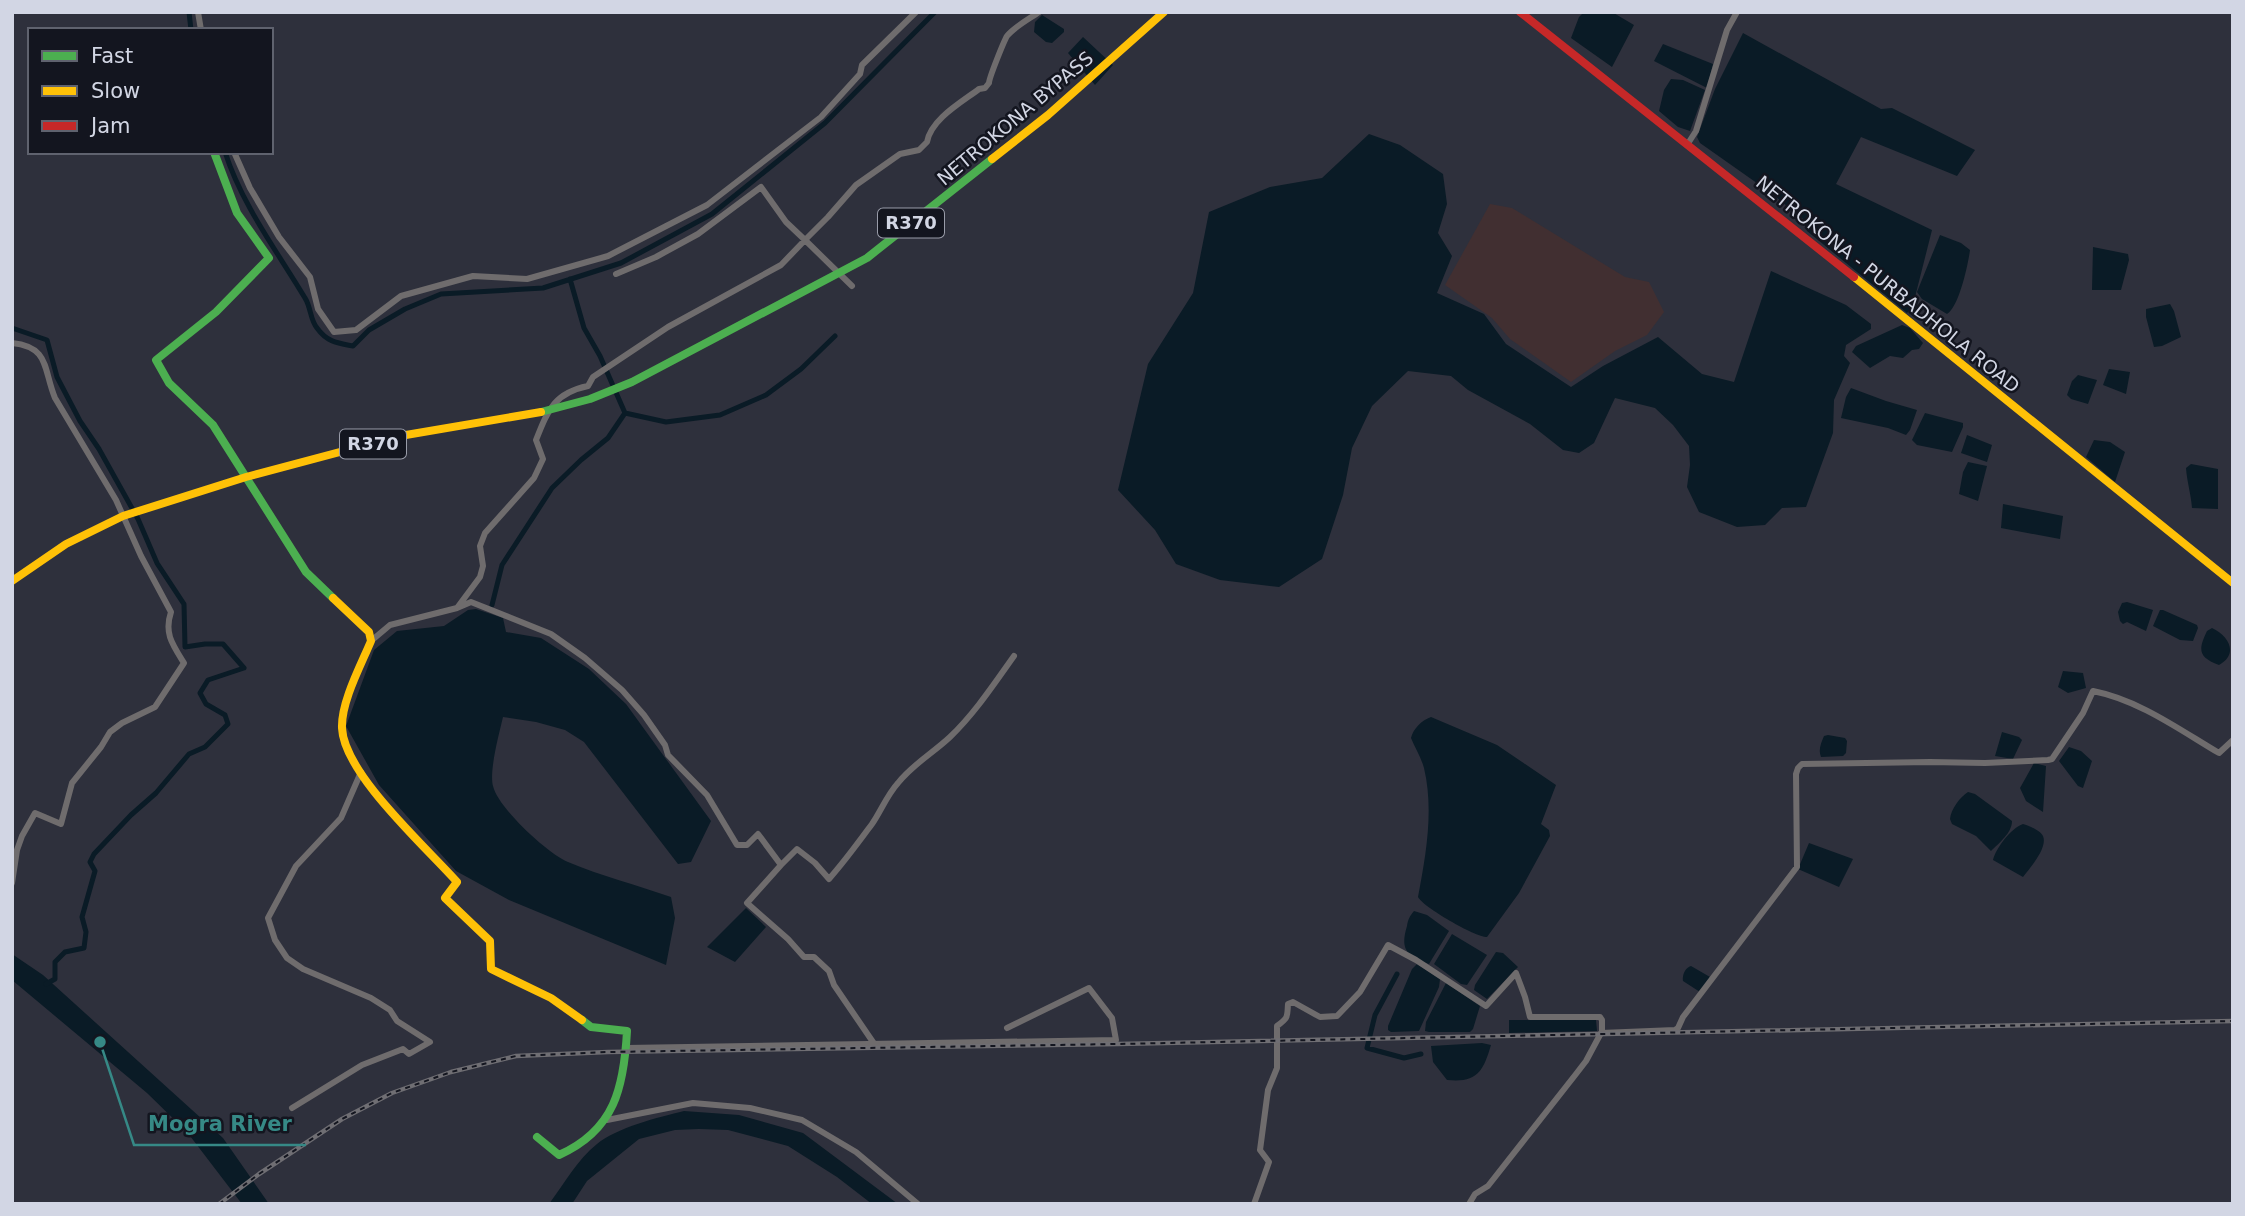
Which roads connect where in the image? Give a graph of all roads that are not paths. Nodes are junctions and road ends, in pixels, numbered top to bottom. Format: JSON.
{"nodes":[{"id":1,"x":916,"y":12,"type":"edge"},
{"id":2,"x":1038,"y":12,"type":"edge"},
{"id":3,"x":1164,"y":12,"type":"edge"},
{"id":4,"x":1521,"y":12,"type":"edge"},
{"id":5,"x":1737,"y":12,"type":"edge"},
{"id":6,"x":1687,"y":145,"type":"junction"},
{"id":7,"x":215,"y":154,"type":"edge"},
{"id":8,"x":235,"y":154,"type":"edge"},
{"id":9,"x":805,"y":240,"type":"junction"},
{"id":10,"x":616,"y":274,"type":"dead end"},
{"id":11,"x":852,"y":286,"type":"dead end"},
{"id":12,"x":12,"y":343,"type":"edge"},
{"id":13,"x":549,"y":411,"type":"junction"},
{"id":14,"x":246,"y":477,"type":"junction"},
{"id":15,"x":123,"y":516,"type":"junction"},
{"id":16,"x":12,"y":581,"type":"edge"},
{"id":17,"x":2233,"y":583,"type":"edge"},
{"id":18,"x":457,"y":608,"type":"junction"},
{"id":19,"x":371,"y":641,"type":"junction"},
{"id":20,"x":1014,"y":656,"type":"dead end"},
{"id":21,"x":2233,"y":740,"type":"edge"},
{"id":22,"x":361,"y":772,"type":"junction"},
{"id":23,"x":782,"y":865,"type":"junction"},
{"id":24,"x":12,"y":883,"type":"edge"},
{"id":25,"x":1007,"y":1028,"type":"dead end"},
{"id":26,"x":1602,"y":1032,"type":"junction"},
{"id":27,"x":875,"y":1045,"type":"junction"},
{"id":28,"x":626,"y":1048,"type":"junction"},
{"id":29,"x":292,"y":1108,"type":"dead end"},
{"id":30,"x":607,"y":1121,"type":"junction"},
{"id":31,"x":537,"y":1137,"type":"dead end"},
{"id":32,"x":918,"y":1204,"type":"edge"},
{"id":33,"x":1254,"y":1204,"type":"edge"},
{"id":34,"x":1469,"y":1204,"type":"edge"}],
"edges":[{"from":1,"to":8,"type":"street"},
{"from":2,"to":9,"type":"street"},
{"from":3,"to":13,"type":"main road","name":"NETROKONA BYPASS","number":"R370"},
{"from":4,"to":6,"type":"main road","name":"NETROKONA - PURBADHOLA ROAD"},
{"from":5,"to":6,"type":"street"},
{"from":6,"to":17,"type":"main road","name":"NETROKONA - PURBADHOLA ROAD"},
{"from":7,"to":14,"type":"main road"},
{"from":9,"to":10,"type":"street"},
{"from":9,"to":11,"type":"street"},
{"from":9,"to":13,"type":"street"},
{"from":12,"to":15,"type":"street"},
{"from":13,"to":14,"type":"main road","number":"R370"},
{"from":13,"to":18,"type":"street"},
{"from":14,"to":15,"type":"main road","number":"R370"},
{"from":14,"to":19,"type":"main road"},
{"from":15,"to":16,"type":"main road"},
{"from":15,"to":24,"type":"street"},
{"from":18,"to":19,"type":"street"},
{"from":18,"to":23,"type":"street"},
{"from":19,"to":22,"type":"main road"},
{"from":20,"to":23,"type":"street"},
{"from":21,"to":26,"type":"street"},
{"from":22,"to":28,"type":"main road"},
{"from":22,"to":29,"type":"street"},
{"from":23,"to":27,"type":"street"},
{"from":25,"to":27,"type":"street"},
{"from":26,"to":33,"type":"street"},
{"from":26,"to":34,"type":"street"},
{"from":27,"to":28,"type":"street"},
{"from":28,"to":30,"type":"main road"},
{"from":30,"to":31,"type":"main road"},
{"from":30,"to":32,"type":"street"}]}
